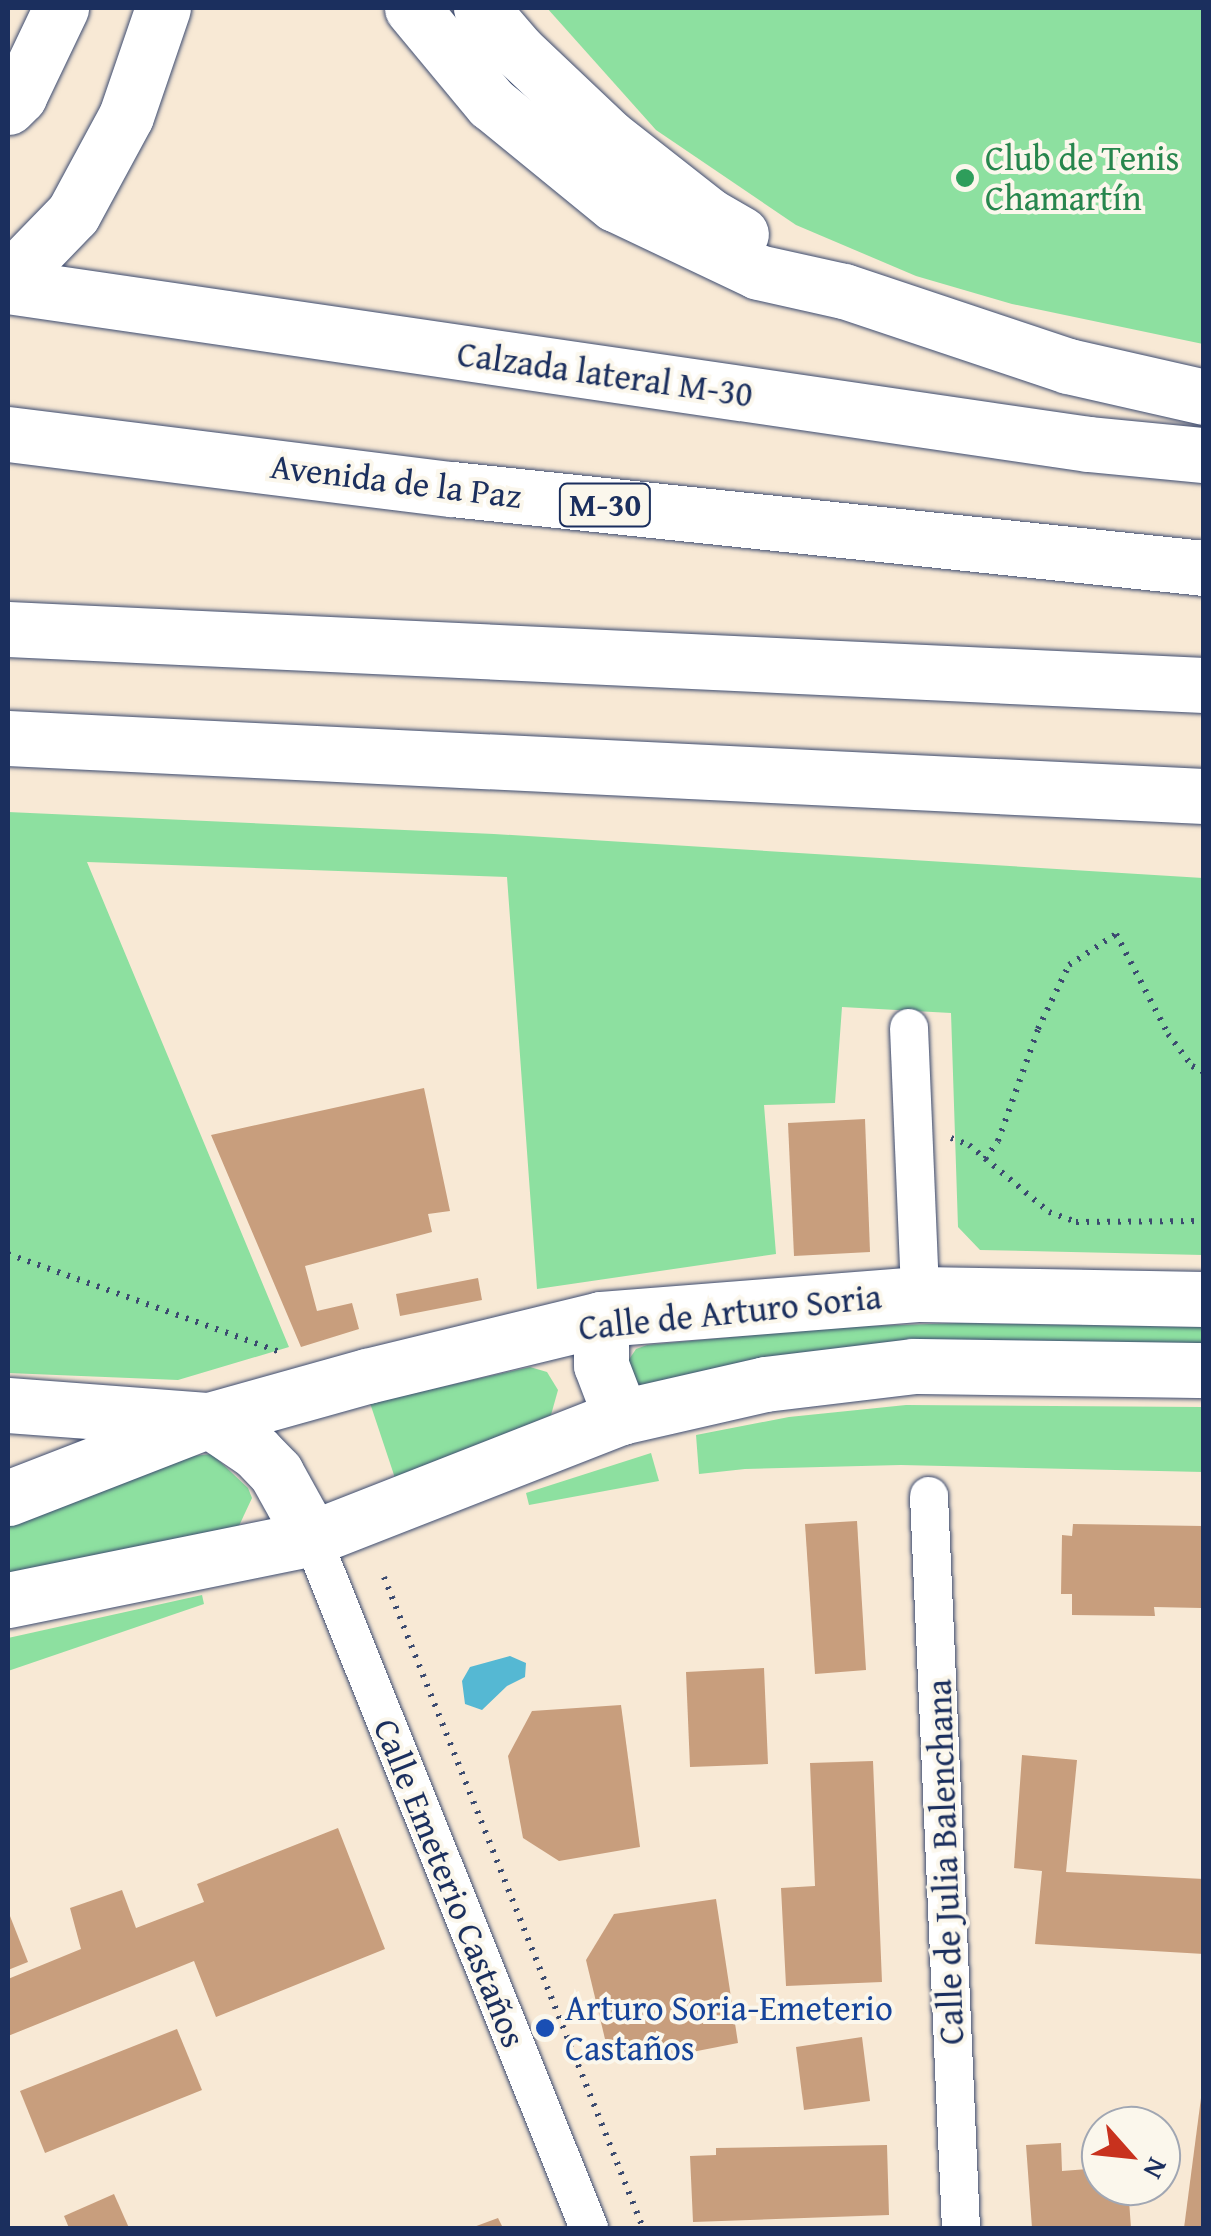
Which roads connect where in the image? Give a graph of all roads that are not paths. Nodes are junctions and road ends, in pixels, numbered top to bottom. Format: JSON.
{"nodes":[{"id":1,"x":61,"y":8,"type":"edge"},
{"id":2,"x":163,"y":8,"type":"edge"},
{"id":3,"x":412,"y":8,"type":"edge"},
{"id":4,"x":481,"y":8,"type":"edge"},
{"id":5,"x":8,"y":107,"type":"edge"},
{"id":6,"x":8,"y":283,"type":"edge"},
{"id":7,"x":844,"y":291,"type":"junction"},
{"id":8,"x":8,"y":320,"type":"edge"},
{"id":9,"x":442,"y":351,"type":"junction"},
{"id":10,"x":1204,"y":397,"type":"edge"},
{"id":11,"x":8,"y":434,"type":"edge"},
{"id":12,"x":1204,"y":455,"type":"edge"},
{"id":13,"x":1204,"y":568,"type":"edge"},
{"id":14,"x":8,"y":629,"type":"edge"},
{"id":15,"x":1204,"y":686,"type":"edge"},
{"id":16,"x":8,"y":738,"type":"edge"},
{"id":17,"x":85,"y":746,"type":"junction"},
{"id":18,"x":8,"y":758,"type":"edge"},
{"id":19,"x":1204,"y":796,"type":"edge"},
{"id":20,"x":909,"y":1028,"type":"dead end"},
{"id":21,"x":920,"y":1294,"type":"junction"},
{"id":22,"x":1204,"y":1299,"type":"edge"},
{"id":23,"x":601,"y":1319,"type":"junction"},
{"id":24,"x":1204,"y":1370,"type":"edge"},
{"id":25,"x":8,"y":1405,"type":"edge"},
{"id":26,"x":621,"y":1418,"type":"junction"},
{"id":27,"x":209,"y":1420,"type":"junction"},
{"id":28,"x":929,"y":1496,"type":"dead end"},
{"id":29,"x":8,"y":1498,"type":"edge"},
{"id":30,"x":312,"y":1538,"type":"junction"},
{"id":31,"x":8,"y":1600,"type":"edge"},
{"id":32,"x":589,"y":2228,"type":"edge"},
{"id":33,"x":960,"y":2228,"type":"edge"}],
"edges":[{"from":1,"to":5,"type":"main road"},
{"from":2,"to":6,"type":"main road"},
{"from":3,"to":7,"type":"main road"},
{"from":4,"to":7,"type":"main road"},
{"from":6,"to":9,"type":"main road","name":"Calzada lateral M-30"},
{"from":7,"to":10,"type":"main road"},
{"from":8,"to":9,"type":"main road"},
{"from":9,"to":12,"type":"main road","name":"Calzada lateral M-30"},
{"from":11,"to":13,"type":"main road","name":"Avenida de la Paz","number":"M-30"},
{"from":14,"to":15,"type":"main road"},
{"from":16,"to":17,"type":"main road"},
{"from":17,"to":18,"type":"main road"},
{"from":17,"to":19,"type":"main road"},
{"from":20,"to":21,"type":"street"},
{"from":21,"to":22,"type":"main road","name":"Calle de Arturo Soria"},
{"from":21,"to":23,"type":"main road","name":"Calle de Arturo Soria"},
{"from":23,"to":26,"type":"main road"},
{"from":23,"to":27,"type":"main road","name":"Calle de Arturo Soria"},
{"from":24,"to":26,"type":"main road","name":"Calle de Arturo Soria"},
{"from":25,"to":27,"type":"main road"},
{"from":26,"to":30,"type":"main road","name":"Calle de Arturo Soria"},
{"from":27,"to":29,"type":"main road","name":"Calle de Arturo Soria"},
{"from":27,"to":30,"type":"main road"},
{"from":28,"to":33,"type":"street","name":"Calle de Julia Balenchana"},
{"from":30,"to":31,"type":"main road","name":"Calle de Arturo Soria"},
{"from":30,"to":32,"type":"street","name":"Calle Emeterio Castaños"}]}
